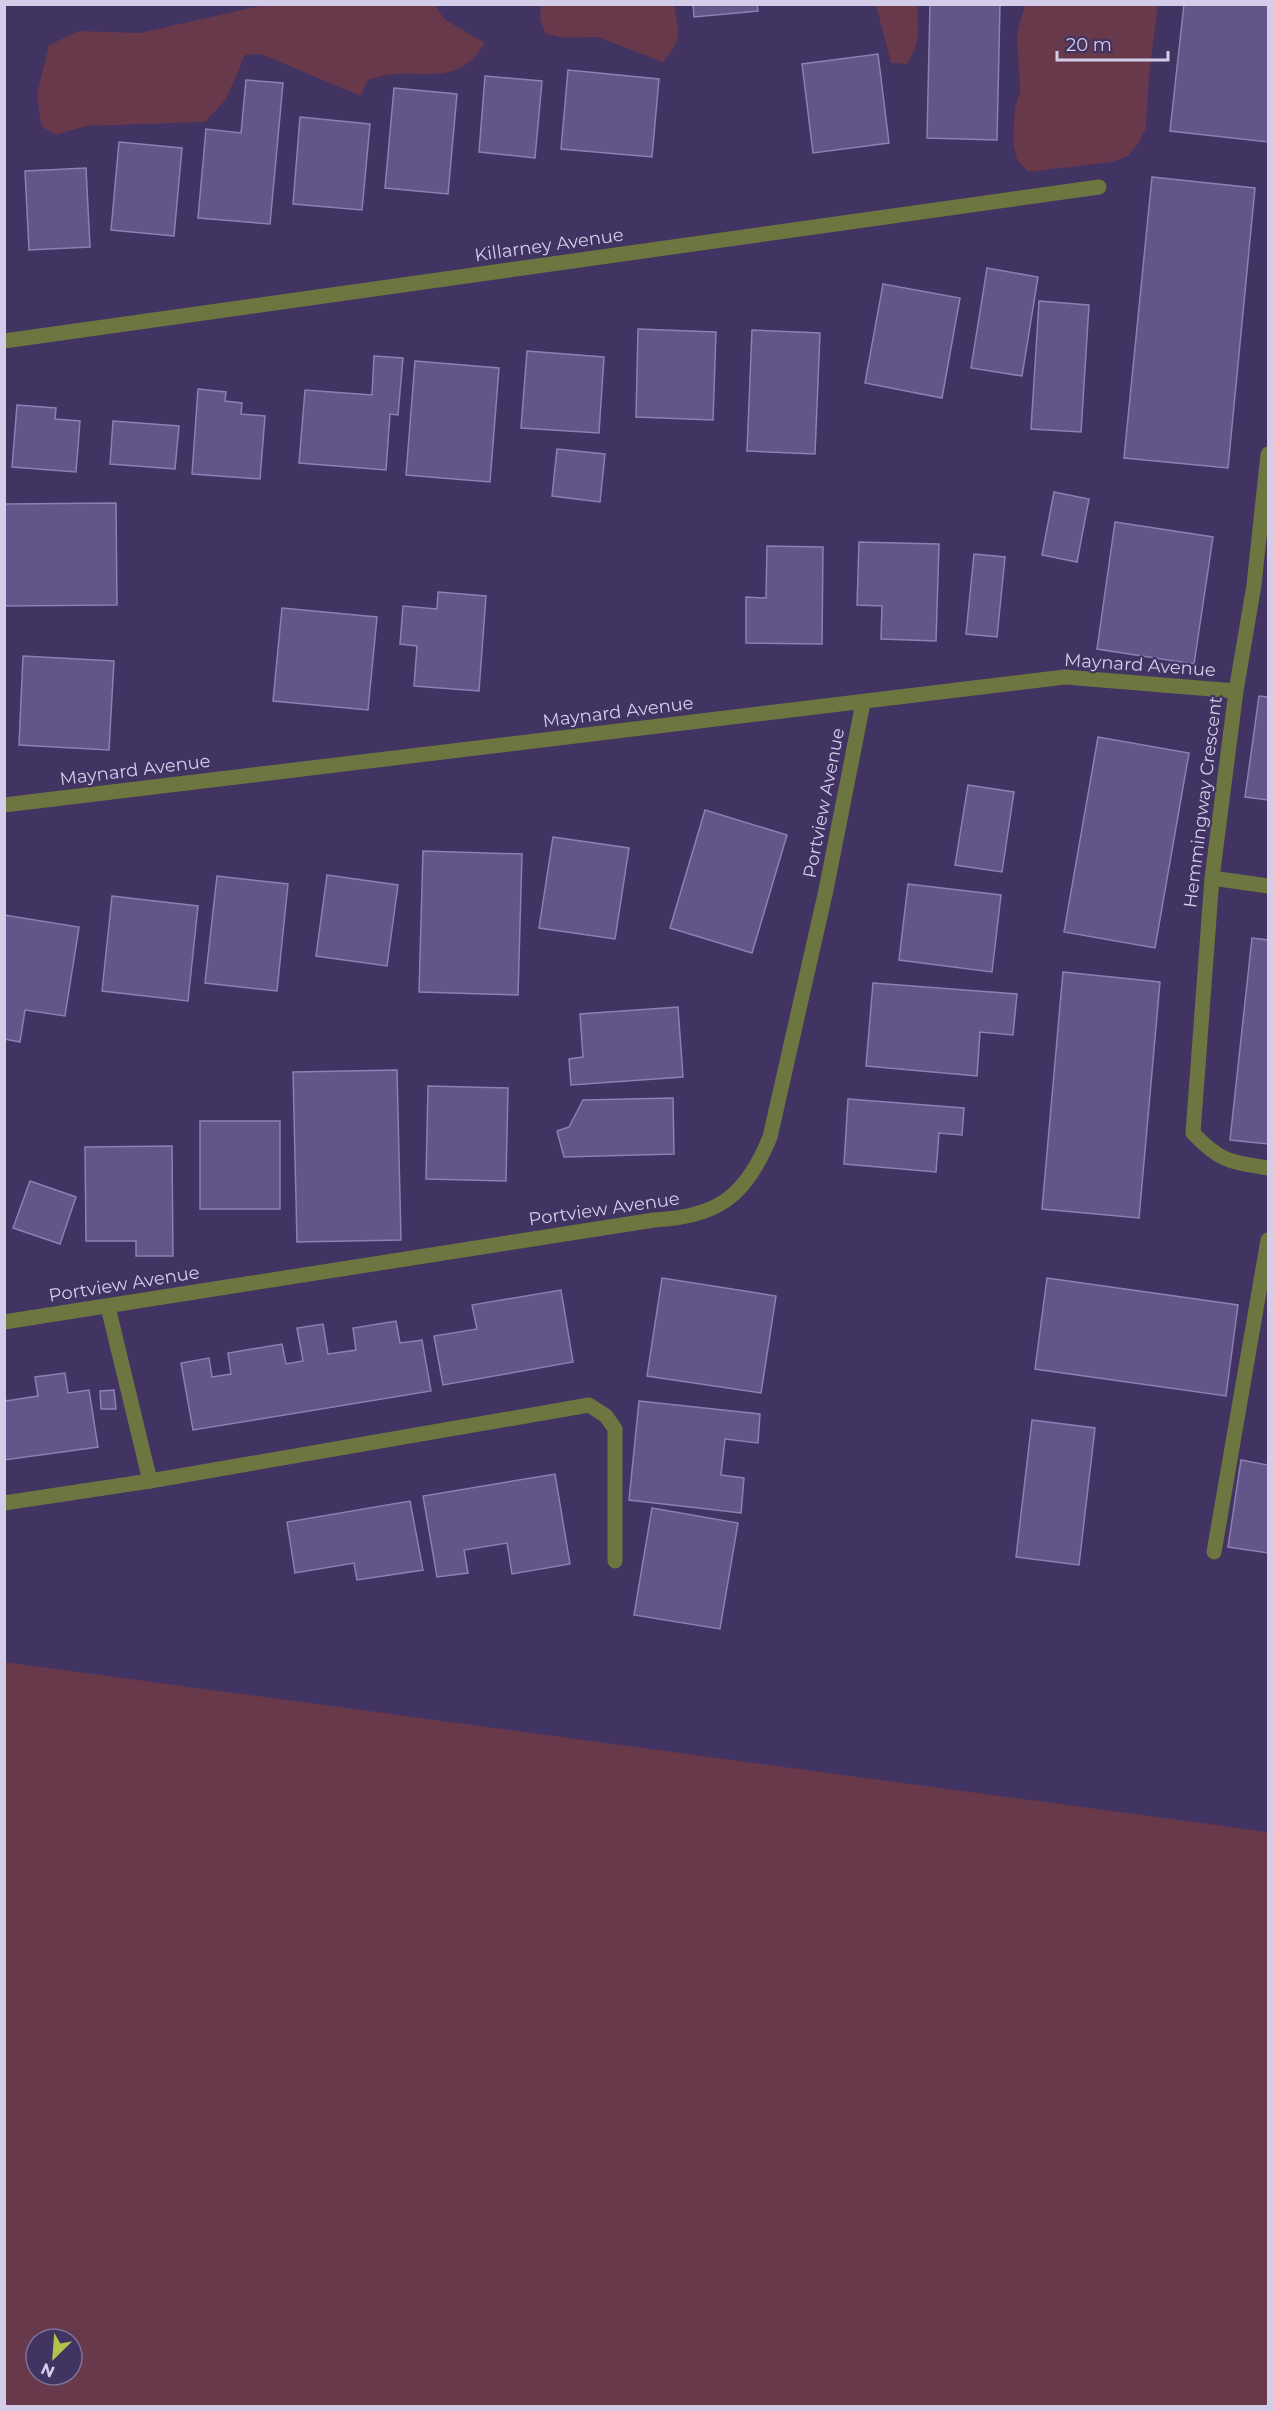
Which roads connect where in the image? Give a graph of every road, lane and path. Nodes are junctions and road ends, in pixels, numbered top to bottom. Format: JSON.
{"nodes":[{"id":1,"x":1099,"y":187,"type":"dead end"},
{"id":2,"x":4,"y":341,"type":"edge"},
{"id":3,"x":1269,"y":454,"type":"edge"},
{"id":4,"x":1261,"y":585,"type":"edge"},
{"id":5,"x":1236,"y":691,"type":"junction"},
{"id":6,"x":863,"y":703,"type":"junction"},
{"id":7,"x":4,"y":805,"type":"edge"},
{"id":8,"x":1212,"y":878,"type":"junction"},
{"id":9,"x":1269,"y":886,"type":"edge"},
{"id":10,"x":1269,"y":1168,"type":"edge"},
{"id":11,"x":1269,"y":1239,"type":"edge"},
{"id":12,"x":108,"y":1306,"type":"junction"},
{"id":13,"x":4,"y":1322,"type":"edge"},
{"id":14,"x":150,"y":1480,"type":"junction"},
{"id":15,"x":4,"y":1503,"type":"edge"},
{"id":16,"x":1214,"y":1552,"type":"dead end"},
{"id":17,"x":615,"y":1561,"type":"dead end"}],
"edges":[{"from":1,"to":2,"type":"street","name":"Killarney Avenue"},
{"from":3,"to":4,"type":"street","name":"Hemmingway Crescent"},
{"from":4,"to":5,"type":"street","name":"Hemmingway Crescent"},
{"from":5,"to":6,"type":"street","name":"Maynard Avenue"},
{"from":5,"to":8,"type":"street","name":"Hemmingway Crescent"},
{"from":6,"to":7,"type":"street","name":"Maynard Avenue"},
{"from":6,"to":12,"type":"street","name":"Portview Avenue"},
{"from":8,"to":9,"type":"street"},
{"from":8,"to":10,"type":"street","name":"Hemmingway Crescent"},
{"from":11,"to":16,"type":"street"},
{"from":12,"to":13,"type":"street","name":"Portview Avenue"},
{"from":12,"to":14,"type":"street"},
{"from":14,"to":15,"type":"street"},
{"from":14,"to":17,"type":"street"}]}
